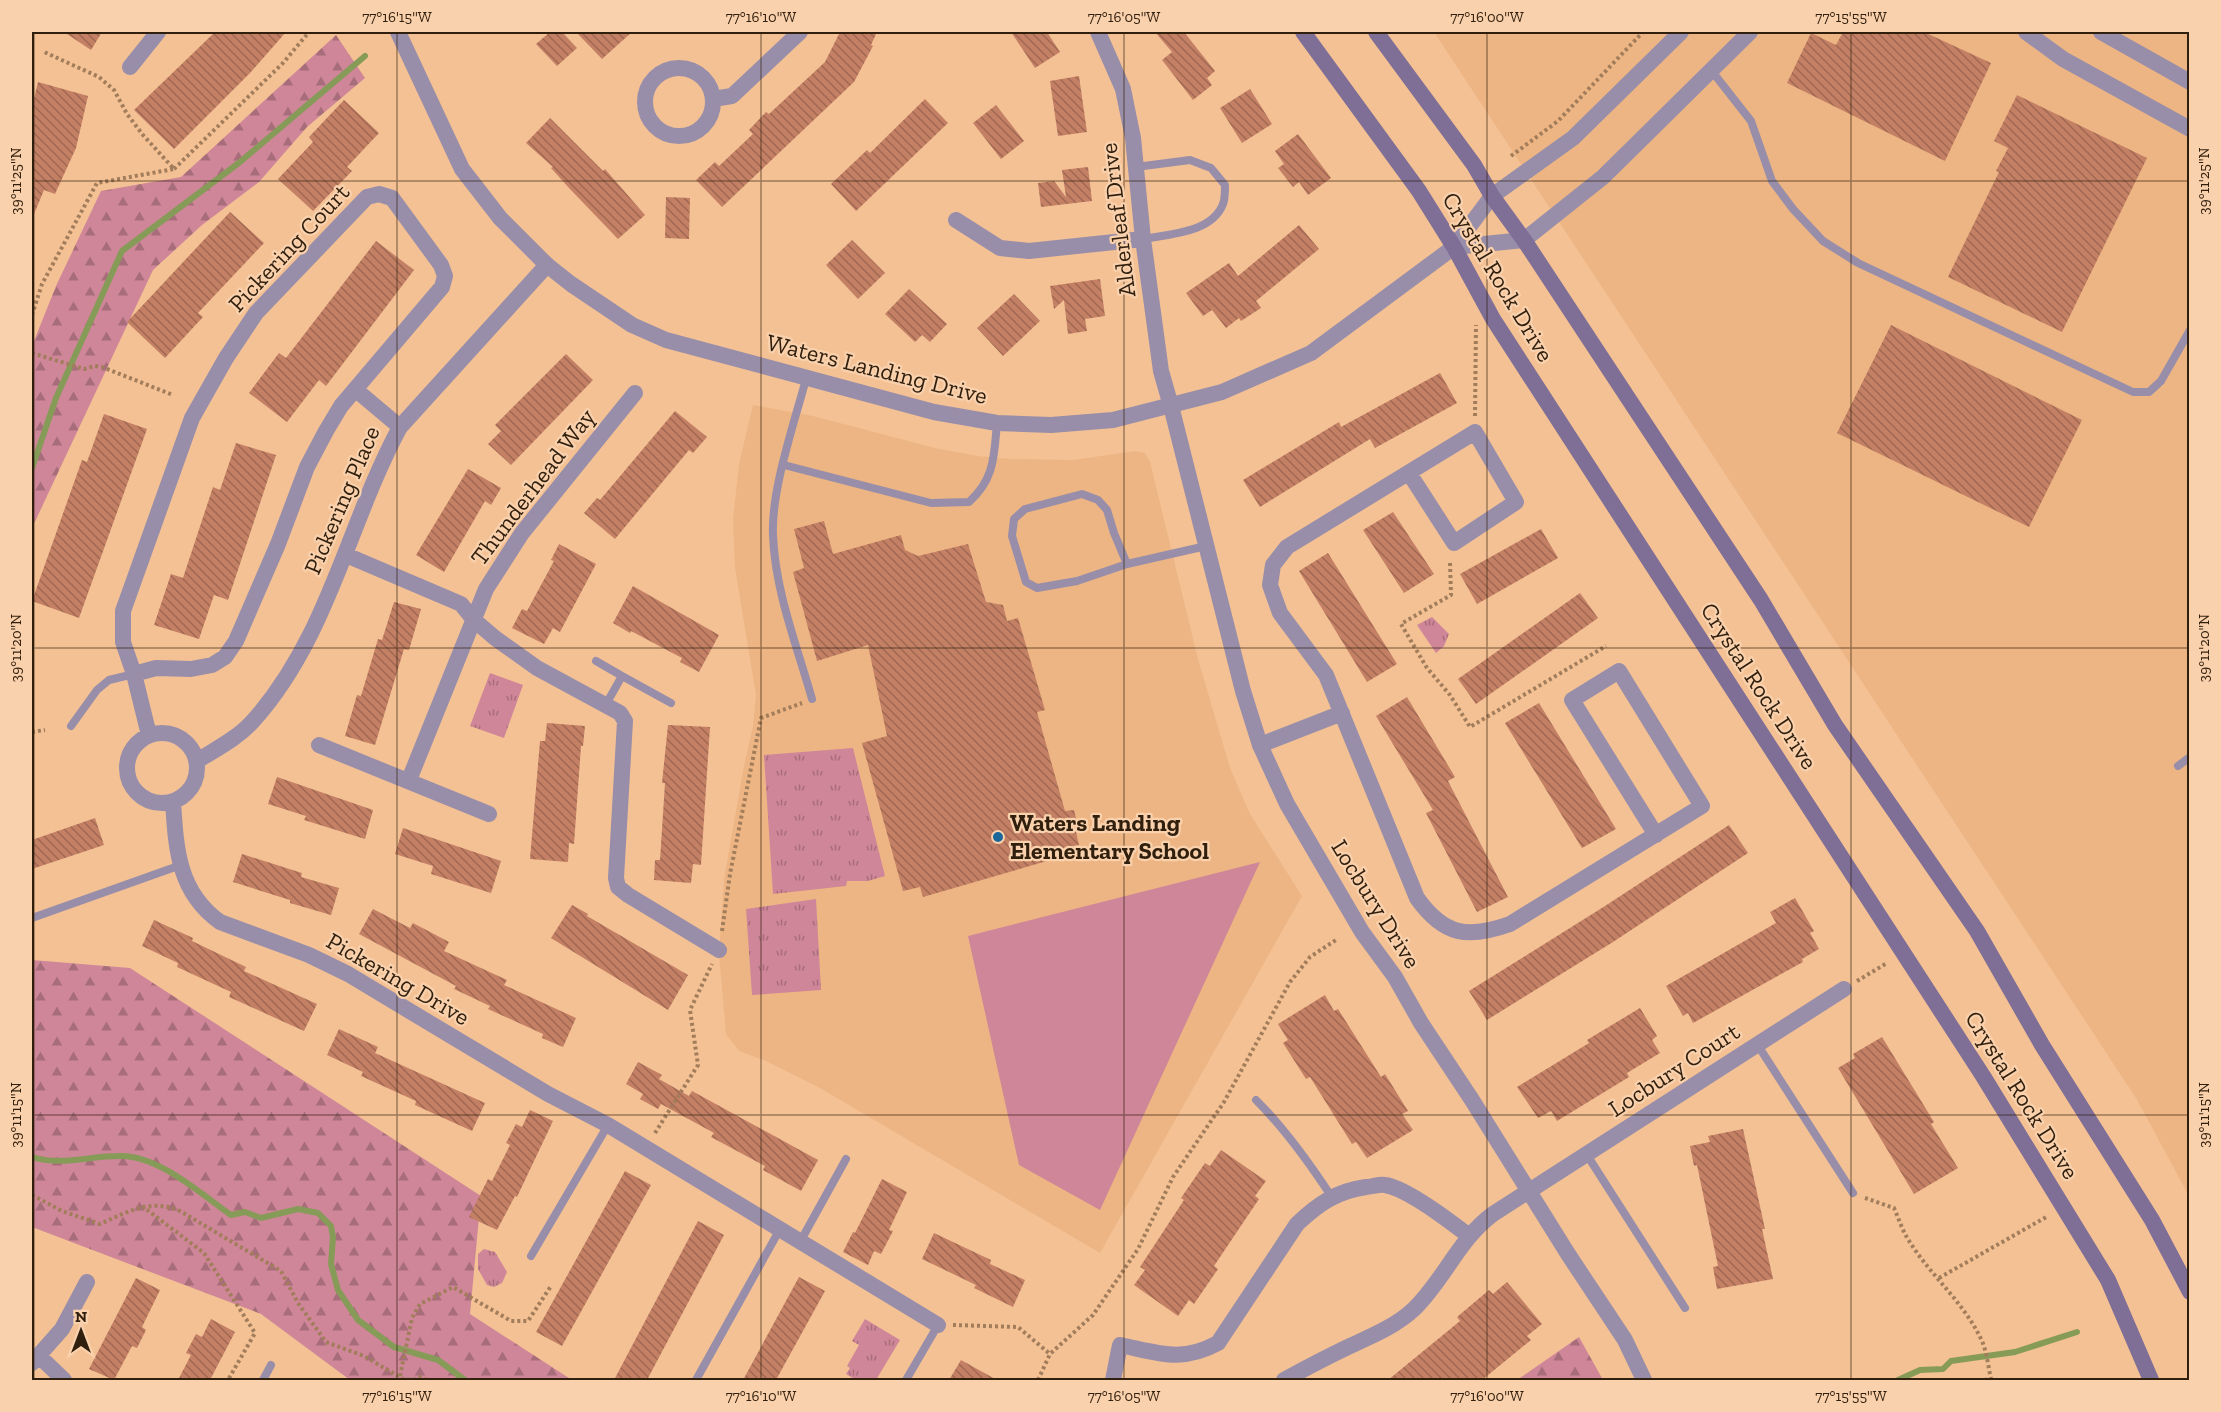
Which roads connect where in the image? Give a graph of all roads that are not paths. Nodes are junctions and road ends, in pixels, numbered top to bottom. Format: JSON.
{"nodes":[{"id":1,"x":158,"y":32,"type":"edge"},
{"id":2,"x":398,"y":32,"type":"edge"},
{"id":3,"x":800,"y":32,"type":"edge"},
{"id":4,"x":1098,"y":32,"type":"edge"},
{"id":5,"x":1304,"y":32,"type":"edge"},
{"id":6,"x":1376,"y":32,"type":"edge"},
{"id":7,"x":1681,"y":32,"type":"edge"},
{"id":8,"x":1750,"y":32,"type":"edge"},
{"id":9,"x":2026,"y":32,"type":"edge"},
{"id":10,"x":2101,"y":32,"type":"edge"},
{"id":11,"x":130,"y":67,"type":"dead end"},
{"id":12,"x":1711,"y":70,"type":"junction"},
{"id":13,"x":2190,"y":82,"type":"edge"},
{"id":14,"x":713,"y":99,"type":"junction"},
{"id":15,"x":2190,"y":129,"type":"edge"},
{"id":16,"x":1136,"y":167,"type":"junction"},
{"id":17,"x":1492,"y":196,"type":"junction"},
{"id":18,"x":956,"y":220,"type":"dead end"},
{"id":19,"x":1143,"y":239,"type":"junction"},
{"id":20,"x":1524,"y":240,"type":"junction"},
{"id":21,"x":1454,"y":247,"type":"junction"},
{"id":22,"x":547,"y":265,"type":"junction"},
{"id":23,"x":2190,"y":330,"type":"edge"},
{"id":24,"x":806,"y":379,"type":"junction"},
{"id":25,"x":356,"y":390,"type":"junction"},
{"id":26,"x":635,"y":393,"type":"dead end"},
{"id":27,"x":1171,"y":406,"type":"junction"},
{"id":28,"x":997,"y":423,"type":"junction"},
{"id":29,"x":400,"y":427,"type":"junction"},
{"id":30,"x":784,"y":465,"type":"junction"},
{"id":31,"x":1409,"y":472,"type":"junction"},
{"id":32,"x":1206,"y":546,"type":"junction"},
{"id":33,"x":346,"y":555,"type":"junction"},
{"id":34,"x":1127,"y":564,"type":"junction"},
{"id":35,"x":474,"y":620,"type":"junction"},
{"id":36,"x":596,"y":661,"type":"dead end"},
{"id":37,"x":134,"y":674,"type":"junction"},
{"id":38,"x":622,"y":676,"type":"junction"},
{"id":39,"x":812,"y":699,"type":"road end"},
{"id":40,"x":671,"y":703,"type":"dead end"},
{"id":41,"x":605,"y":706,"type":"junction"},
{"id":42,"x":1342,"y":713,"type":"junction"},
{"id":43,"x":70,"y":726,"type":"dead end"},
{"id":44,"x":149,"y":735,"type":"junction"},
{"id":45,"x":319,"y":745,"type":"dead end"},
{"id":46,"x":1260,"y":745,"type":"junction"},
{"id":47,"x":2190,"y":757,"type":"edge"},
{"id":48,"x":197,"y":761,"type":"junction"},
{"id":49,"x":2178,"y":766,"type":"dead end"},
{"id":50,"x":409,"y":780,"type":"junction"},
{"id":51,"x":173,"y":801,"type":"junction"},
{"id":52,"x":489,"y":814,"type":"dead end"},
{"id":53,"x":1656,"y":835,"type":"junction"},
{"id":54,"x":181,"y":865,"type":"junction"},
{"id":55,"x":32,"y":918,"type":"edge"},
{"id":56,"x":719,"y":950,"type":"road end"},
{"id":57,"x":1844,"y":989,"type":"road end"},
{"id":58,"x":1757,"y":1044,"type":"junction"},
{"id":59,"x":1256,"y":1100,"type":"dead end"},
{"id":60,"x":608,"y":1125,"type":"junction"},
{"id":61,"x":1587,"y":1155,"type":"junction"},
{"id":62,"x":846,"y":1159,"type":"dead end"},
{"id":63,"x":1529,"y":1190,"type":"junction"},
{"id":64,"x":1853,"y":1193,"type":"road end"},
{"id":65,"x":1331,"y":1196,"type":"junction"},
{"id":66,"x":780,"y":1229,"type":"junction"},
{"id":67,"x":1469,"y":1236,"type":"junction"},
{"id":68,"x":800,"y":1242,"type":"junction"},
{"id":69,"x":531,"y":1256,"type":"dead end"},
{"id":70,"x":87,"y":1282,"type":"dead end"},
{"id":71,"x":2190,"y":1292,"type":"edge"},
{"id":72,"x":1685,"y":1308,"type":"dead end"},
{"id":73,"x":938,"y":1325,"type":"joint"},
{"id":74,"x":35,"y":1359,"type":"edge"},
{"id":75,"x":271,"y":1365,"type":"dead end"},
{"id":76,"x":64,"y":1380,"type":"edge"},
{"id":77,"x":263,"y":1380,"type":"edge"},
{"id":78,"x":696,"y":1380,"type":"edge"},
{"id":79,"x":906,"y":1380,"type":"edge"},
{"id":80,"x":1113,"y":1380,"type":"edge"},
{"id":81,"x":1284,"y":1380,"type":"edge"},
{"id":82,"x":1644,"y":1380,"type":"edge"},
{"id":83,"x":2151,"y":1380,"type":"edge"}],
"edges":[{"from":1,"to":11,"type":"street"},
{"from":2,"to":22,"type":"street","name":"Waters Landing Drive"},
{"from":3,"to":14,"type":"street"},
{"from":4,"to":16,"type":"street","name":"Alderleaf Drive"},
{"from":5,"to":21,"type":"main road","name":"Crystal Rock Drive"},
{"from":6,"to":17,"type":"main road","name":"Crystal Rock Drive"},
{"from":7,"to":17,"type":"street"},
{"from":8,"to":12,"type":"street"},
{"from":9,"to":15,"type":"street"},
{"from":10,"to":13,"type":"street"},
{"from":12,"to":20,"type":"street"},
{"from":12,"to":23,"type":"lane"},
{"from":14,"to":14,"type":"street"},
{"from":16,"to":19,"type":"street","name":"Alderleaf Drive"},
{"from":16,"to":19,"type":"lane"},
{"from":17,"to":20,"type":"main road","name":"Crystal Rock Drive"},
{"from":17,"to":21,"type":"street"},
{"from":18,"to":19,"type":"street"},
{"from":19,"to":27,"type":"street","name":"Alderleaf Drive"},
{"from":20,"to":21,"type":"street"},
{"from":20,"to":71,"type":"main road","name":"Crystal Rock Drive"},
{"from":21,"to":27,"type":"street","name":"Waters Landing Drive"},
{"from":21,"to":83,"type":"main road","name":"Crystal Rock Drive"},
{"from":22,"to":24,"type":"street","name":"Waters Landing Drive"},
{"from":22,"to":29,"type":"street","name":"Pickering Place"},
{"from":24,"to":28,"type":"street","name":"Waters Landing Drive"},
{"from":24,"to":30,"type":"lane"},
{"from":25,"to":29,"type":"street"},
{"from":25,"to":37,"type":"street","name":"Pickering Court"},
{"from":25,"to":37,"type":"street","name":"Pickering Court"},
{"from":26,"to":35,"type":"street","name":"Thunderhead Way"},
{"from":27,"to":28,"type":"street","name":"Waters Landing Drive"},
{"from":27,"to":32,"type":"street","name":"Locbury Drive"},
{"from":28,"to":30,"type":"lane"},
{"from":29,"to":33,"type":"street","name":"Pickering Place"},
{"from":30,"to":39,"type":"lane"},
{"from":31,"to":31,"type":"street"},
{"from":31,"to":42,"type":"street"},
{"from":32,"to":34,"type":"lane"},
{"from":32,"to":46,"type":"street","name":"Locbury Drive"},
{"from":33,"to":35,"type":"street"},
{"from":33,"to":48,"type":"street","name":"Pickering Place"},
{"from":34,"to":34,"type":"lane"},
{"from":35,"to":41,"type":"street"},
{"from":35,"to":50,"type":"street","name":"Thunderhead Way"},
{"from":36,"to":38,"type":"lane"},
{"from":37,"to":43,"type":"lane"},
{"from":37,"to":44,"type":"street","name":"Pickering Court"},
{"from":38,"to":40,"type":"lane"},
{"from":38,"to":41,"type":"lane"},
{"from":41,"to":56,"type":"street"},
{"from":42,"to":46,"type":"street"},
{"from":42,"to":53,"type":"street"},
{"from":44,"to":48,"type":"street"},
{"from":44,"to":51,"type":"street"},
{"from":45,"to":50,"type":"street"},
{"from":46,"to":63,"type":"street","name":"Locbury Drive"},
{"from":47,"to":49,"type":"lane"},
{"from":48,"to":51,"type":"street"},
{"from":50,"to":52,"type":"street"},
{"from":51,"to":54,"type":"street","name":"Pickering Drive"},
{"from":53,"to":53,"type":"street"},
{"from":54,"to":55,"type":"lane"},
{"from":54,"to":60,"type":"street","name":"Pickering Drive"},
{"from":57,"to":58,"type":"street","name":"Locbury Court"},
{"from":58,"to":61,"type":"street","name":"Locbury Court"},
{"from":58,"to":64,"type":"lane"},
{"from":59,"to":65,"type":"lane"},
{"from":60,"to":66,"type":"street","name":"Pickering Drive"},
{"from":60,"to":69,"type":"lane"},
{"from":61,"to":63,"type":"street","name":"Locbury Court"},
{"from":61,"to":72,"type":"lane"},
{"from":62,"to":68,"type":"lane"},
{"from":63,"to":67,"type":"street","name":"Locbury Court"},
{"from":63,"to":82,"type":"street","name":"Locbury Drive"},
{"from":65,"to":67,"type":"street"},
{"from":65,"to":80,"type":"street"},
{"from":66,"to":68,"type":"street","name":"Pickering Drive"},
{"from":66,"to":78,"type":"lane"},
{"from":67,"to":81,"type":"street","name":"Locbury Court"},
{"from":68,"to":73,"type":"street","name":"Pickering Drive"},
{"from":70,"to":74,"type":"street"},
{"from":73,"to":79,"type":"lane"},
{"from":74,"to":76,"type":"street"},
{"from":75,"to":77,"type":"lane"}]}
